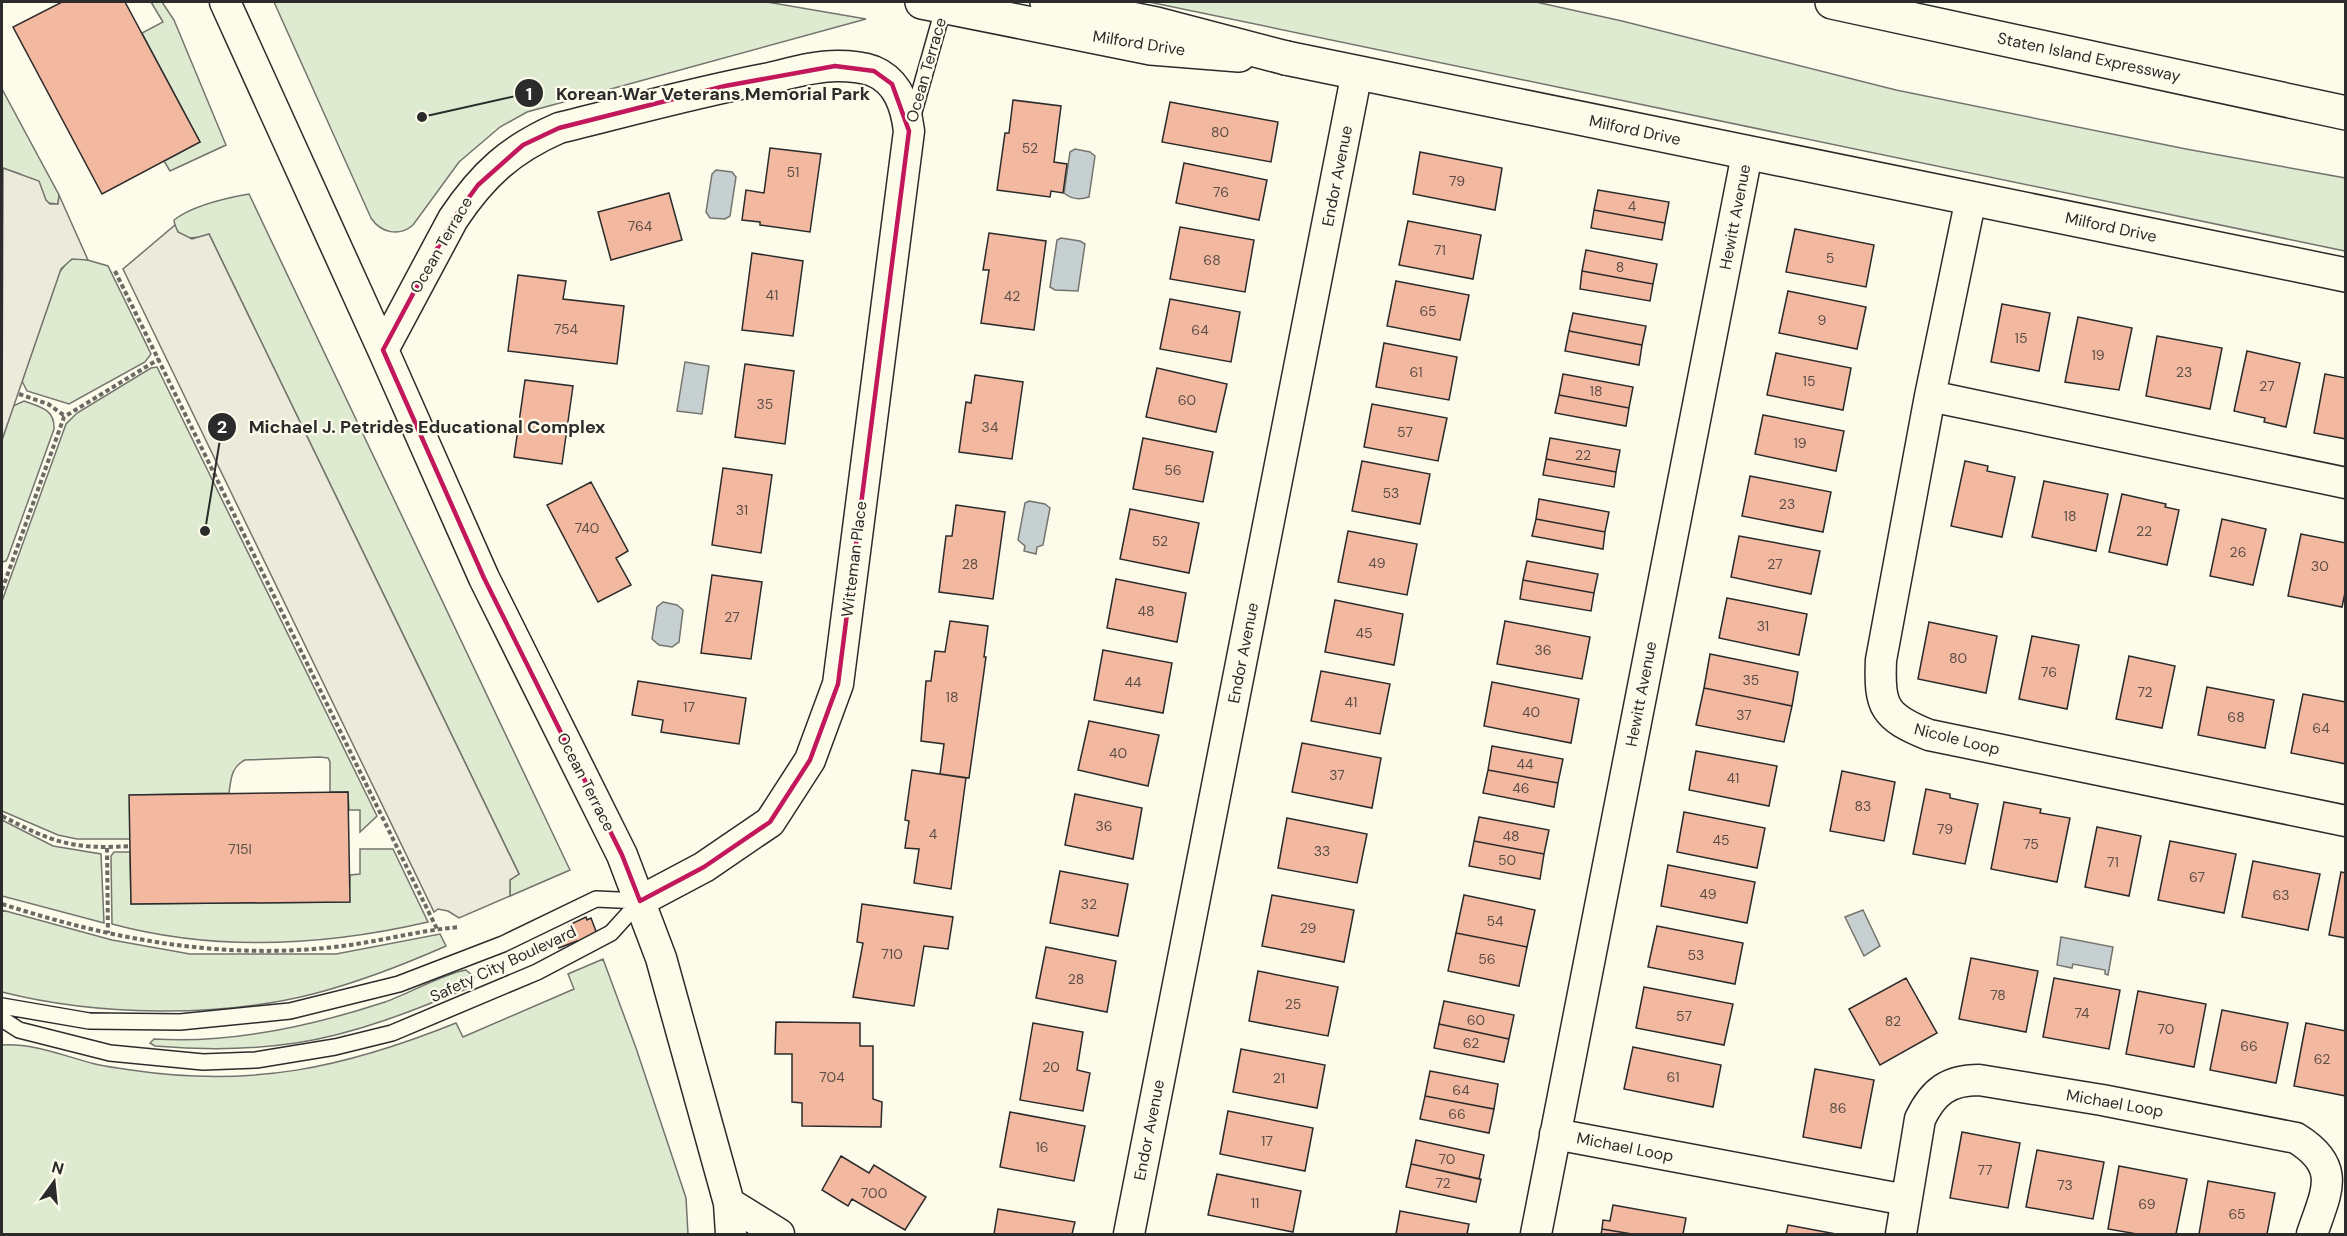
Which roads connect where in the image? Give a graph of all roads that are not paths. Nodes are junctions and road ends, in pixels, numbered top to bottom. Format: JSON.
{"nodes":[{"id":1,"x":225,"y":2,"type":"edge"},
{"id":2,"x":1047,"y":2,"type":"edge"},
{"id":3,"x":1832,"y":2,"type":"edge"},
{"id":4,"x":933,"y":4,"type":"edge"},
{"id":5,"x":1286,"y":58,"type":"junction"},
{"id":6,"x":1357,"y":72,"type":"junction"},
{"id":7,"x":2346,"y":113,"type":"edge"},
{"id":8,"x":909,"y":130,"type":"junction"},
{"id":9,"x":1747,"y":154,"type":"junction"},
{"id":10,"x":1971,"y":198,"type":"junction"},
{"id":11,"x":2346,"y":275,"type":"edge"},
{"id":12,"x":383,"y":350,"type":"junction"},
{"id":13,"x":1930,"y":396,"type":"junction"},
{"id":14,"x":2346,"y":483,"type":"edge"},
{"id":15,"x":2346,"y":821,"type":"edge"},
{"id":16,"x":640,"y":901,"type":"junction"},
{"id":17,"x":2,"y":1006,"type":"edge"},
{"id":18,"x":2,"y":1019,"type":"edge"},
{"id":19,"x":1555,"y":1134,"type":"junction"},
{"id":20,"x":1906,"y":1200,"type":"junction"},
{"id":21,"x":729,"y":1203,"type":"junction"},
{"id":22,"x":731,"y":1234,"type":"edge"},
{"id":23,"x":779,"y":1234,"type":"edge"},
{"id":24,"x":1129,"y":1234,"type":"edge"},
{"id":25,"x":1536,"y":1234,"type":"edge"},
{"id":26,"x":1901,"y":1234,"type":"edge"},
{"id":27,"x":2312,"y":1234,"type":"edge"}],
"edges":[{"from":1,"to":12,"type":"street","name":"Ocean Terrace"},
{"from":2,"to":5,"type":"main road"},
{"from":3,"to":7,"type":"main road","name":"Staten Island Expressway"},
{"from":4,"to":5,"type":"main road","name":"Milford Drive"},
{"from":4,"to":8,"type":"lane","name":"Ocean Terrace"},
{"from":5,"to":6,"type":"main road","name":"Milford Drive"},
{"from":6,"to":9,"type":"main road","name":"Milford Drive"},
{"from":6,"to":24,"type":"street","name":"Endor Avenue"},
{"from":8,"to":12,"type":"street","name":"Ocean Terrace"},
{"from":8,"to":16,"type":"street","name":"Witteman Place"},
{"from":9,"to":10,"type":"main road","name":"Milford Drive"},
{"from":9,"to":19,"type":"street","name":"Hewitt Avenue"},
{"from":10,"to":11,"type":"main road","name":"Milford Drive"},
{"from":10,"to":13,"type":"street","name":"Nicole Loop"},
{"from":12,"to":16,"type":"street","name":"Ocean Terrace"},
{"from":13,"to":14,"type":"street"},
{"from":13,"to":15,"type":"street","name":"Nicole Loop"},
{"from":16,"to":17,"type":"lane","name":"Safety City Boulevard"},
{"from":16,"to":18,"type":"lane","name":"Safety City Boulevard"},
{"from":16,"to":21,"type":"street","name":"Ocean Terrace"},
{"from":19,"to":20,"type":"street","name":"Michael Loop"},
{"from":19,"to":25,"type":"street","name":"Hewitt Avenue"},
{"from":20,"to":26,"type":"street","name":"Michael Loop"},
{"from":20,"to":27,"type":"street","name":"Michael Loop"},
{"from":21,"to":22,"type":"street","name":"Ocean Terrace"},
{"from":21,"to":23,"type":"street"}]}
